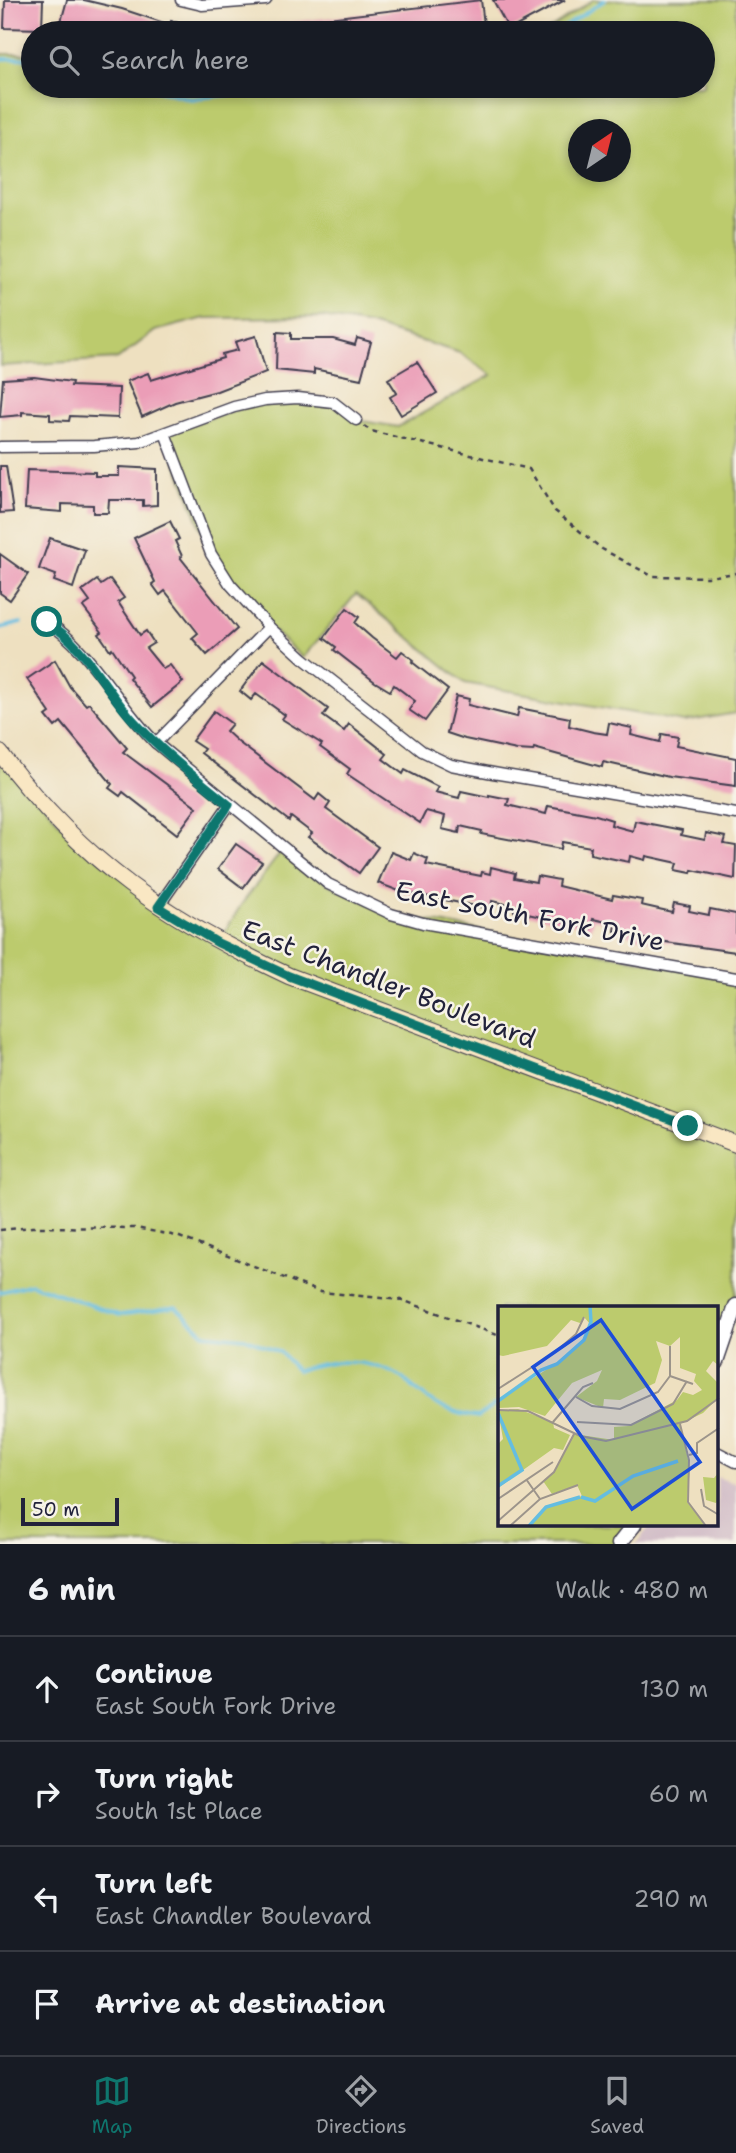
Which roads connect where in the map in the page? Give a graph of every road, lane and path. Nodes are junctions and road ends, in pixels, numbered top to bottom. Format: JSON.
{"nodes":[{"id":1,"x":181,"y":0,"type":"edge"},
{"id":2,"x":266,"y":0,"type":"edge"},
{"id":3,"x":356,"y":420,"type":"joint"},
{"id":4,"x":165,"y":433,"type":"junction"},
{"id":5,"x":0,"y":447,"type":"edge"},
{"id":6,"x":736,"y":573,"type":"edge"},
{"id":7,"x":47,"y":622,"type":"dead end"},
{"id":8,"x":269,"y":627,"type":"junction"},
{"id":9,"x":156,"y":743,"type":"junction"},
{"id":10,"x":0,"y":753,"type":"edge"},
{"id":11,"x":229,"y":805,"type":"junction"},
{"id":12,"x":736,"y":814,"type":"edge"},
{"id":13,"x":158,"y":907,"type":"junction"},
{"id":14,"x":736,"y":978,"type":"edge"},
{"id":15,"x":736,"y":1144,"type":"edge"},
{"id":16,"x":0,"y":1230,"type":"edge"},
{"id":17,"x":736,"y":1306,"type":"edge"},
{"id":18,"x":498,"y":1335,"type":"edge"},
{"id":19,"x":718,"y":1359,"type":"edge"},
{"id":20,"x":718,"y":1453,"type":"edge"},
{"id":21,"x":736,"y":1462,"type":"edge"},
{"id":22,"x":633,"y":1526,"type":"edge"},
{"id":23,"x":619,"y":1544,"type":"edge"}],
"edges":[{"from":1,"to":2,"type":"street"},
{"from":3,"to":4,"type":"street"},
{"from":3,"to":6,"type":"path"},
{"from":4,"to":5,"type":"street"},
{"from":4,"to":8,"type":"street"},
{"from":7,"to":9,"type":"street","name":"East South Fork Drive"},
{"from":8,"to":9,"type":"street"},
{"from":8,"to":12,"type":"street"},
{"from":9,"to":11,"type":"street","name":"East South Fork Drive"},
{"from":10,"to":13,"type":"main road","name":"East Chandler Boulevard"},
{"from":11,"to":13,"type":"street"},
{"from":11,"to":14,"type":"street","name":"East South Fork Drive"},
{"from":13,"to":15,"type":"main road","name":"East Chandler Boulevard"},
{"from":16,"to":18,"type":"path"},
{"from":17,"to":19,"type":"street"},
{"from":20,"to":21,"type":"street"},
{"from":22,"to":23,"type":"street"}]}
